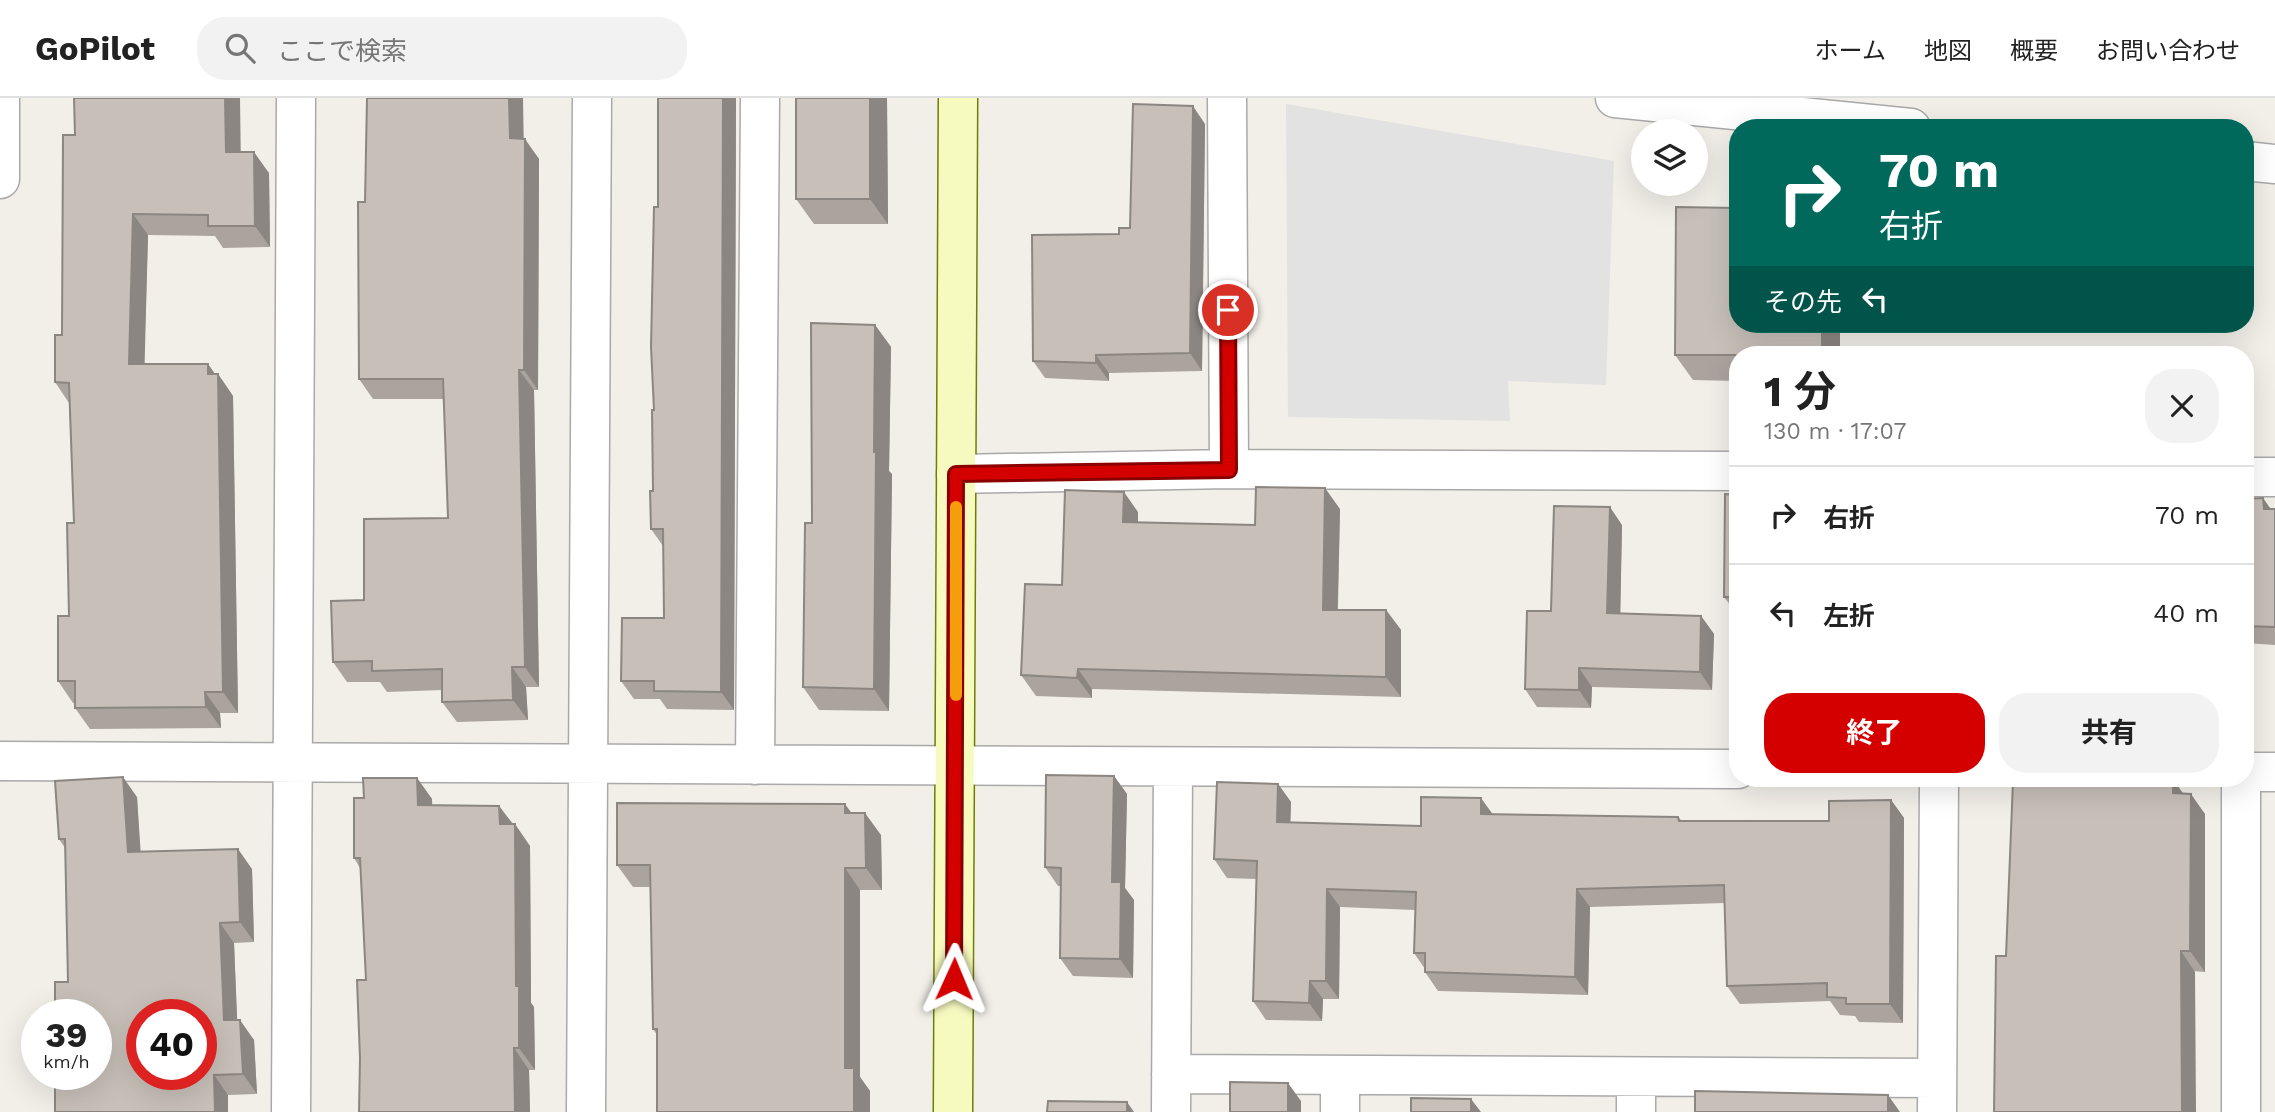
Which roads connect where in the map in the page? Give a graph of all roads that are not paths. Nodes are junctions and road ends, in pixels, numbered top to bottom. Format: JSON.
{"nodes":[{"id":1,"x":1,"y":98,"type":"edge"},
{"id":2,"x":296,"y":98,"type":"edge"},
{"id":3,"x":592,"y":98,"type":"edge"},
{"id":4,"x":761,"y":98,"type":"edge"},
{"id":5,"x":958,"y":98,"type":"edge"},
{"id":6,"x":1227,"y":98,"type":"edge"},
{"id":7,"x":1615,"y":98,"type":"edge"},
{"id":8,"x":1822,"y":119,"type":"edge"},
{"id":9,"x":2254,"y":163,"type":"edge"},
{"id":10,"x":2275,"y":164,"type":"edge"},
{"id":11,"x":0,"y":179,"type":"edge"},
{"id":12,"x":1229,"y":470,"type":"junction"},
{"id":13,"x":1729,"y":471,"type":"edge"},
{"id":14,"x":956,"y":474,"type":"junction"},
{"id":15,"x":2254,"y":477,"type":"edge"},
{"id":16,"x":2275,"y":477,"type":"edge"},
{"id":17,"x":0,"y":761,"type":"edge"},
{"id":18,"x":292,"y":763,"type":"junction"},
{"id":19,"x":587,"y":764,"type":"junction"},
{"id":20,"x":755,"y":765,"type":"junction"},
{"id":21,"x":956,"y":766,"type":"junction"},
{"id":22,"x":1173,"y":767,"type":"junction"},
{"id":23,"x":1729,"y":769,"type":"edge"},
{"id":24,"x":2254,"y":772,"type":"edge"},
{"id":25,"x":2275,"y":772,"type":"edge"},
{"id":26,"x":1939,"y":787,"type":"edge"},
{"id":27,"x":2241,"y":787,"type":"edge"},
{"id":28,"x":1171,"y":1074,"type":"junction"},
{"id":29,"x":1340,"y":1075,"type":"junction"},
{"id":30,"x":1636,"y":1095,"type":"edge"},
{"id":31,"x":1937,"y":1095,"type":"edge"},
{"id":32,"x":290,"y":1112,"type":"edge"},
{"id":33,"x":586,"y":1112,"type":"edge"},
{"id":34,"x":953,"y":1112,"type":"edge"},
{"id":35,"x":1171,"y":1112,"type":"edge"},
{"id":36,"x":1340,"y":1112,"type":"edge"},
{"id":37,"x":2241,"y":1112,"type":"edge"}],
"edges":[{"from":1,"to":11,"type":"street"},
{"from":2,"to":18,"type":"street"},
{"from":3,"to":19,"type":"street"},
{"from":4,"to":20,"type":"street"},
{"from":5,"to":14,"type":"street"},
{"from":6,"to":12,"type":"street"},
{"from":7,"to":8,"type":"street"},
{"from":9,"to":10,"type":"street"},
{"from":12,"to":13,"type":"street"},
{"from":12,"to":14,"type":"street"},
{"from":14,"to":21,"type":"street"},
{"from":15,"to":16,"type":"street"},
{"from":17,"to":18,"type":"street"},
{"from":18,"to":19,"type":"street"},
{"from":18,"to":32,"type":"street"},
{"from":19,"to":20,"type":"street"},
{"from":19,"to":33,"type":"street"},
{"from":20,"to":21,"type":"street"},
{"from":21,"to":22,"type":"street"},
{"from":21,"to":34,"type":"street"},
{"from":22,"to":23,"type":"street"},
{"from":22,"to":28,"type":"street"},
{"from":24,"to":25,"type":"street"},
{"from":26,"to":31,"type":"street"},
{"from":27,"to":37,"type":"street"},
{"from":28,"to":29,"type":"street"},
{"from":28,"to":35,"type":"street"},
{"from":29,"to":30,"type":"street"},
{"from":29,"to":36,"type":"street"},
{"from":30,"to":31,"type":"street"}]}
